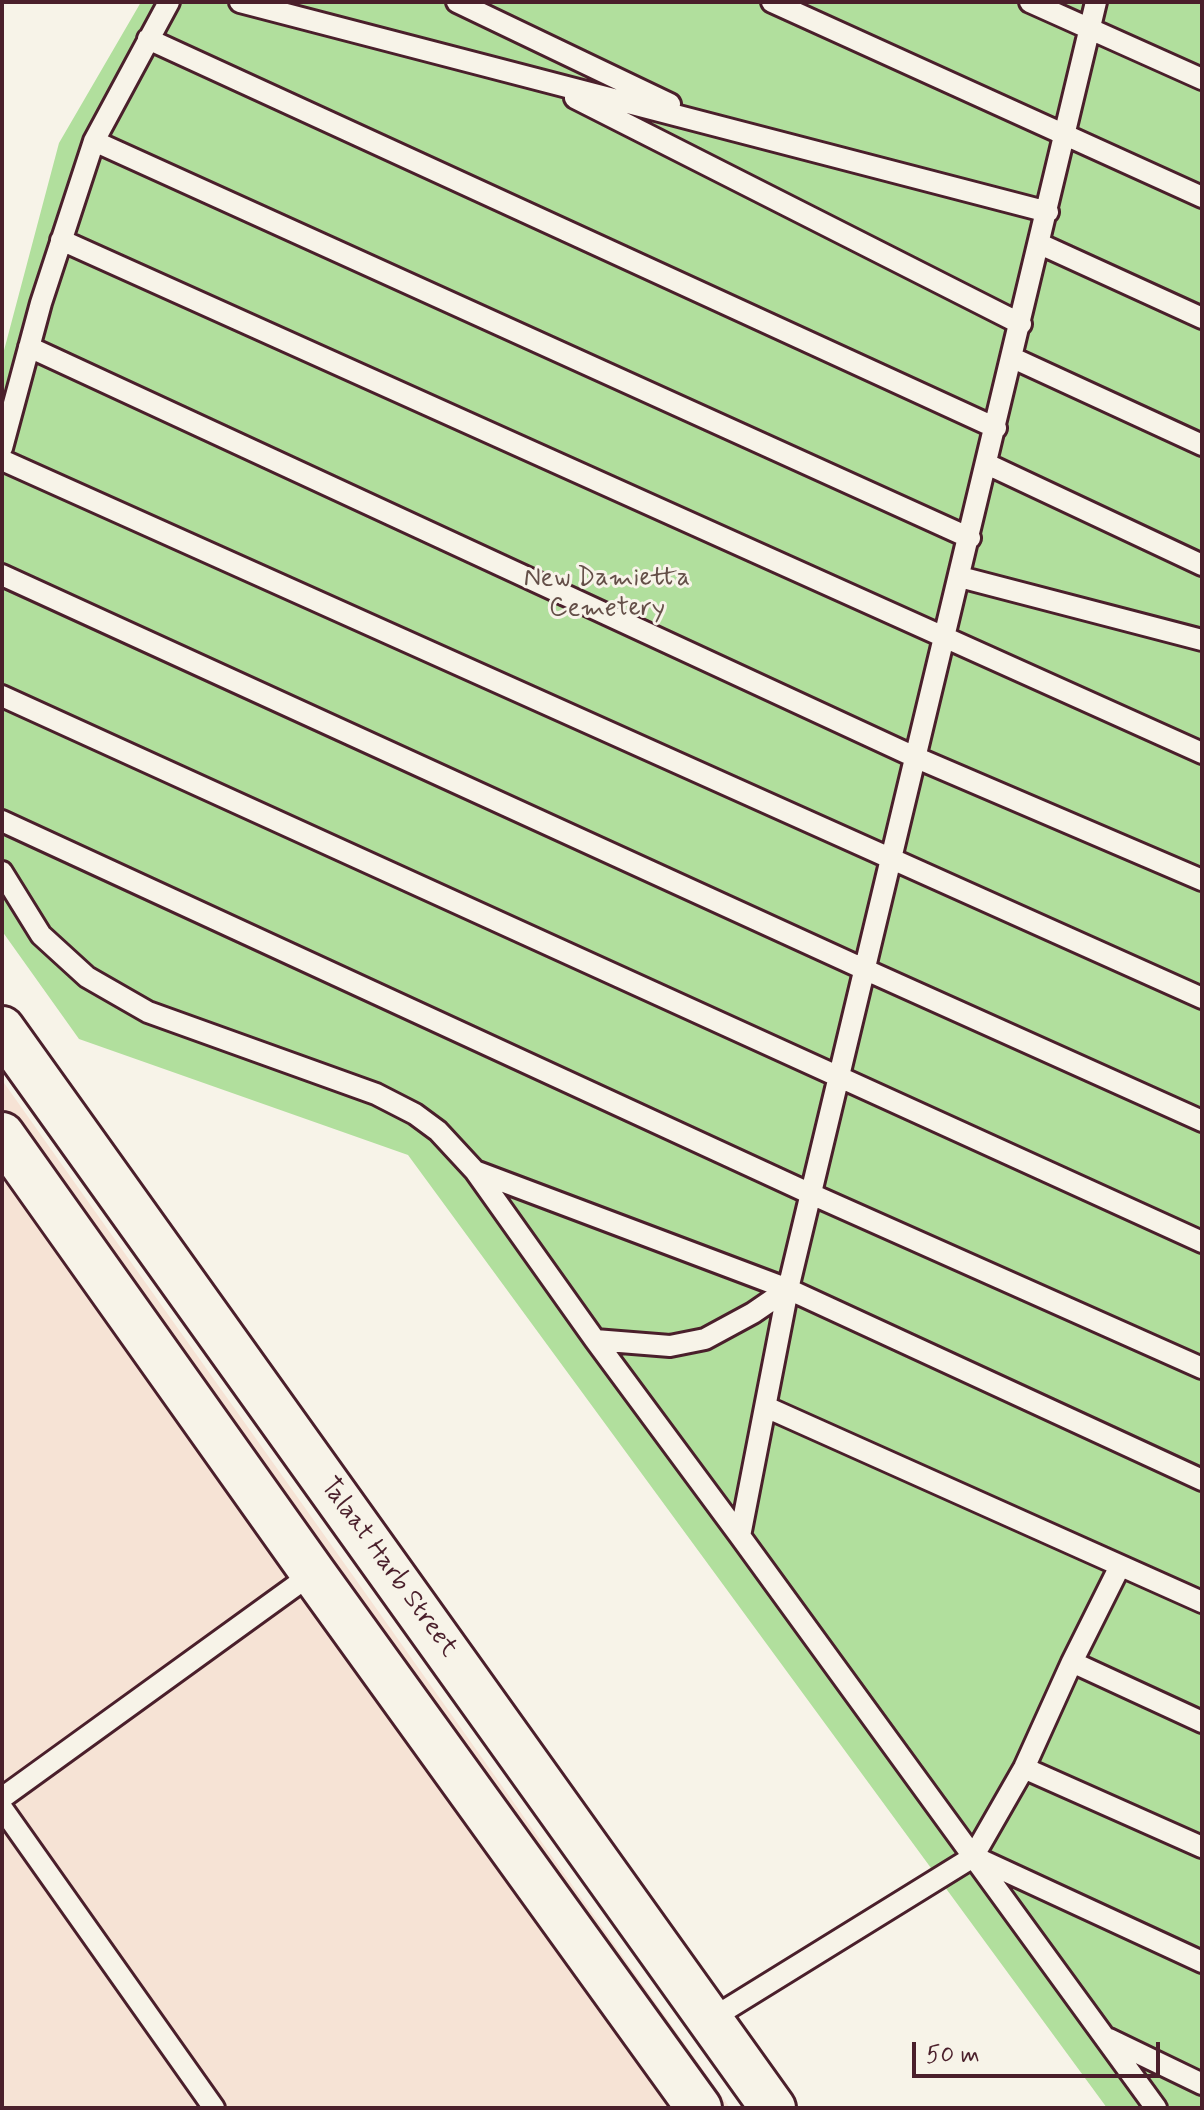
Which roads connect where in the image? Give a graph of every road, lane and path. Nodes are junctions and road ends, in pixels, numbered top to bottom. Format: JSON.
{"nodes":[{"id":1,"x":169,"y":2,"type":"edge"},
{"id":2,"x":240,"y":2,"type":"edge"},
{"id":3,"x":457,"y":2,"type":"edge"},
{"id":4,"x":772,"y":2,"type":"edge"},
{"id":5,"x":1030,"y":2,"type":"edge"},
{"id":6,"x":1096,"y":2,"type":"edge"},
{"id":7,"x":1090,"y":29,"type":"junction"},
{"id":8,"x":148,"y":39,"type":"junction"},
{"id":9,"x":1202,"y":79,"type":"edge"},
{"id":10,"x":539,"y":80,"type":"junction"},
{"id":11,"x":712,"y":125,"type":"junction"},
{"id":12,"x":1066,"y":134,"type":"junction"},
{"id":13,"x":94,"y":141,"type":"junction"},
{"id":14,"x":1202,"y":197,"type":"edge"},
{"id":15,"x":1048,"y":212,"type":"junction"},
{"id":16,"x":61,"y":240,"type":"junction"},
{"id":17,"x":1040,"y":244,"type":"junction"},
{"id":18,"x":1202,"y":318,"type":"edge"},
{"id":19,"x":1021,"y":324,"type":"junction"},
{"id":20,"x":29,"y":347,"type":"junction"},
{"id":21,"x":1013,"y":358,"type":"junction"},
{"id":22,"x":996,"y":428,"type":"junction"},
{"id":23,"x":1202,"y":445,"type":"edge"},
{"id":24,"x":2,"y":448,"type":"edge"},
{"id":25,"x":2,"y":460,"type":"edge"},
{"id":26,"x":987,"y":464,"type":"junction"},
{"id":27,"x":970,"y":538,"type":"junction"},
{"id":28,"x":1202,"y":565,"type":"edge"},
{"id":29,"x":2,"y":575,"type":"edge"},
{"id":30,"x":960,"y":577,"type":"junction"},
{"id":31,"x":946,"y":638,"type":"junction"},
{"id":32,"x":1202,"y":640,"type":"edge"},
{"id":33,"x":2,"y":696,"type":"edge"},
{"id":34,"x":1202,"y":753,"type":"edge"},
{"id":35,"x":917,"y":758,"type":"junction"},
{"id":36,"x":2,"y":821,"type":"edge"},
{"id":37,"x":892,"y":860,"type":"junction"},
{"id":38,"x":2,"y":872,"type":"edge"},
{"id":39,"x":1202,"y":880,"type":"edge"},
{"id":40,"x":866,"y":970,"type":"junction"},
{"id":41,"x":1202,"y":998,"type":"edge"},
{"id":42,"x":2,"y":1029,"type":"edge"},
{"id":43,"x":838,"y":1078,"type":"junction"},
{"id":44,"x":1202,"y":1121,"type":"edge"},
{"id":45,"x":2,"y":1135,"type":"edge"},
{"id":46,"x":475,"y":1171,"type":"junction"},
{"id":47,"x":811,"y":1194,"type":"junction"},
{"id":48,"x":1202,"y":1242,"type":"edge"},
{"id":49,"x":788,"y":1289,"type":"junction"},
{"id":50,"x":595,"y":1340,"type":"junction"},
{"id":51,"x":1202,"y":1368,"type":"edge"},
{"id":52,"x":766,"y":1407,"type":"junction"},
{"id":53,"x":1202,"y":1480,"type":"edge"},
{"id":54,"x":740,"y":1536,"type":"junction"},
{"id":55,"x":1120,"y":1566,"type":"junction"},
{"id":56,"x":313,"y":1573,"type":"junction"},
{"id":57,"x":1202,"y":1602,"type":"edge"},
{"id":58,"x":1072,"y":1662,"type":"junction"},
{"id":59,"x":1202,"y":1722,"type":"edge"},
{"id":60,"x":1024,"y":1768,"type":"junction"},
{"id":61,"x":2,"y":1798,"type":"edge"},
{"id":62,"x":2,"y":1808,"type":"edge"},
{"id":63,"x":1202,"y":1847,"type":"edge"},
{"id":64,"x":973,"y":1857,"type":"junction"},
{"id":65,"x":1202,"y":1962,"type":"edge"},
{"id":66,"x":711,"y":2019,"type":"junction"},
{"id":67,"x":1106,"y":2037,"type":"junction"},
{"id":68,"x":1202,"y":2084,"type":"edge"},
{"id":69,"x":214,"y":2108,"type":"edge"},
{"id":70,"x":699,"y":2108,"type":"edge"},
{"id":71,"x":773,"y":2108,"type":"edge"},
{"id":72,"x":1156,"y":2108,"type":"edge"}],
"edges":[{"from":1,"to":8,"type":"lane"},
{"from":2,"to":10,"type":"lane"},
{"from":3,"to":11,"type":"lane"},
{"from":4,"to":12,"type":"lane"},
{"from":5,"to":7,"type":"lane"},
{"from":6,"to":7,"type":"lane"},
{"from":7,"to":9,"type":"lane"},
{"from":7,"to":12,"type":"lane"},
{"from":8,"to":13,"type":"lane"},
{"from":8,"to":22,"type":"lane"},
{"from":10,"to":11,"type":"lane"},
{"from":10,"to":19,"type":"lane"},
{"from":11,"to":15,"type":"lane"},
{"from":12,"to":14,"type":"lane"},
{"from":12,"to":15,"type":"lane"},
{"from":13,"to":16,"type":"lane"},
{"from":13,"to":27,"type":"lane"},
{"from":15,"to":17,"type":"lane"},
{"from":16,"to":20,"type":"lane"},
{"from":16,"to":31,"type":"lane"},
{"from":17,"to":18,"type":"lane"},
{"from":17,"to":19,"type":"lane"},
{"from":19,"to":21,"type":"lane"},
{"from":20,"to":24,"type":"lane"},
{"from":20,"to":35,"type":"lane"},
{"from":21,"to":22,"type":"lane"},
{"from":21,"to":23,"type":"lane"},
{"from":22,"to":26,"type":"lane"},
{"from":25,"to":37,"type":"lane"},
{"from":26,"to":27,"type":"lane"},
{"from":26,"to":28,"type":"lane"},
{"from":27,"to":30,"type":"lane"},
{"from":29,"to":40,"type":"lane"},
{"from":30,"to":31,"type":"lane"},
{"from":30,"to":32,"type":"lane"},
{"from":31,"to":34,"type":"lane"},
{"from":31,"to":35,"type":"lane"},
{"from":33,"to":43,"type":"lane"},
{"from":35,"to":37,"type":"lane"},
{"from":35,"to":39,"type":"lane"},
{"from":36,"to":47,"type":"lane"},
{"from":37,"to":40,"type":"lane"},
{"from":37,"to":41,"type":"lane"},
{"from":38,"to":46,"type":"lane"},
{"from":40,"to":43,"type":"lane"},
{"from":40,"to":44,"type":"lane"},
{"from":42,"to":66,"type":"main road","name":"Talaat Harb Street"},
{"from":43,"to":47,"type":"lane"},
{"from":43,"to":48,"type":"lane"},
{"from":45,"to":56,"type":"main road"},
{"from":46,"to":49,"type":"lane"},
{"from":46,"to":50,"type":"lane"},
{"from":47,"to":49,"type":"lane"},
{"from":47,"to":51,"type":"lane"},
{"from":49,"to":50,"type":"lane"},
{"from":49,"to":52,"type":"lane"},
{"from":49,"to":53,"type":"lane"},
{"from":50,"to":54,"type":"lane"},
{"from":52,"to":54,"type":"lane"},
{"from":52,"to":55,"type":"lane"},
{"from":54,"to":64,"type":"lane"},
{"from":55,"to":57,"type":"lane"},
{"from":55,"to":58,"type":"lane"},
{"from":56,"to":61,"type":"lane"},
{"from":56,"to":70,"type":"main road"},
{"from":58,"to":59,"type":"lane"},
{"from":58,"to":60,"type":"lane"},
{"from":60,"to":63,"type":"lane"},
{"from":60,"to":64,"type":"lane"},
{"from":62,"to":69,"type":"lane"},
{"from":64,"to":65,"type":"lane"},
{"from":64,"to":66,"type":"lane"},
{"from":64,"to":67,"type":"lane"},
{"from":66,"to":71,"type":"main road","name":"Talaat Harb Street"},
{"from":67,"to":68,"type":"lane"},
{"from":67,"to":72,"type":"lane"}]}
